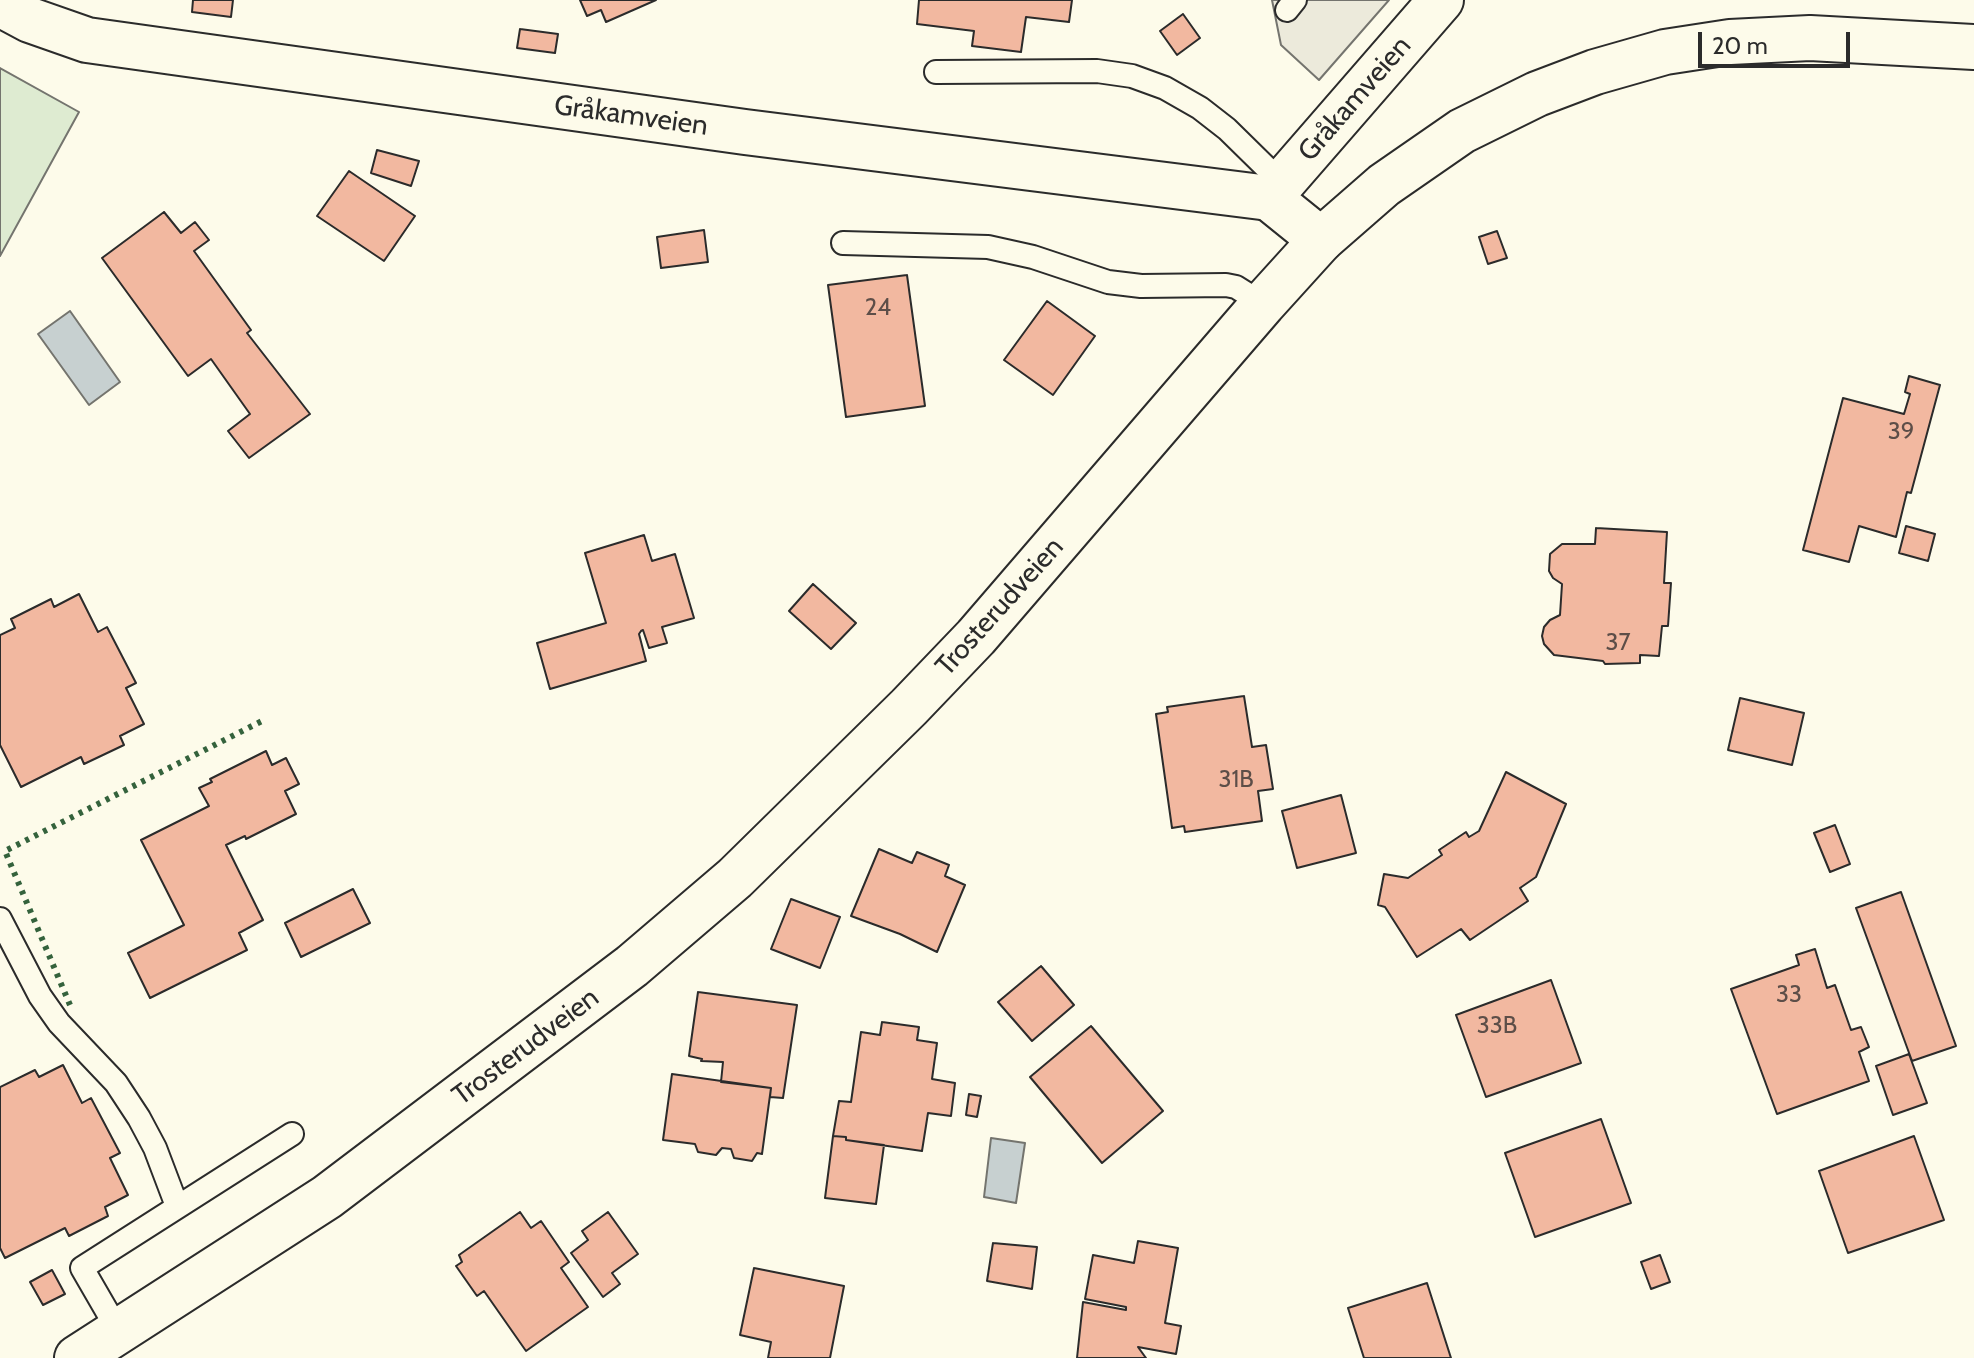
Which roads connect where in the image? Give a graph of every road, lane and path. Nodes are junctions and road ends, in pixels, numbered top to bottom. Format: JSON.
{"nodes":[{"id":1,"x":1441,"y":0,"type":"edge"},
{"id":2,"x":0,"y":4,"type":"edge"},
{"id":3,"x":1974,"y":47,"type":"edge"},
{"id":4,"x":936,"y":72,"type":"dead end"},
{"id":5,"x":1275,"y":190,"type":"junction"},
{"id":6,"x":1321,"y":240,"type":"junction"},
{"id":7,"x":843,"y":243,"type":"dead end"},
{"id":8,"x":1263,"y":304,"type":"junction"},
{"id":9,"x":0,"y":919,"type":"edge"},
{"id":10,"x":292,"y":1134,"type":"dead end"},
{"id":11,"x":177,"y":1206,"type":"junction"},
{"id":12,"x":119,"y":1332,"type":"junction"},
{"id":13,"x":77,"y":1358,"type":"edge"}],
"edges":[{"from":1,"to":5,"type":"street","name":"Gråkamveien"},
{"from":2,"to":5,"type":"street","name":"Gråkamveien"},
{"from":3,"to":6,"type":"street","name":"Trosterudveien"},
{"from":4,"to":5,"type":"lane"},
{"from":5,"to":6,"type":"street"},
{"from":6,"to":8,"type":"street","name":"Trosterudveien"},
{"from":7,"to":8,"type":"lane"},
{"from":8,"to":12,"type":"street","name":"Trosterudveien"},
{"from":9,"to":11,"type":"lane"},
{"from":10,"to":11,"type":"lane"},
{"from":11,"to":12,"type":"lane"},
{"from":12,"to":13,"type":"street","name":"Trosterudveien"}]}
